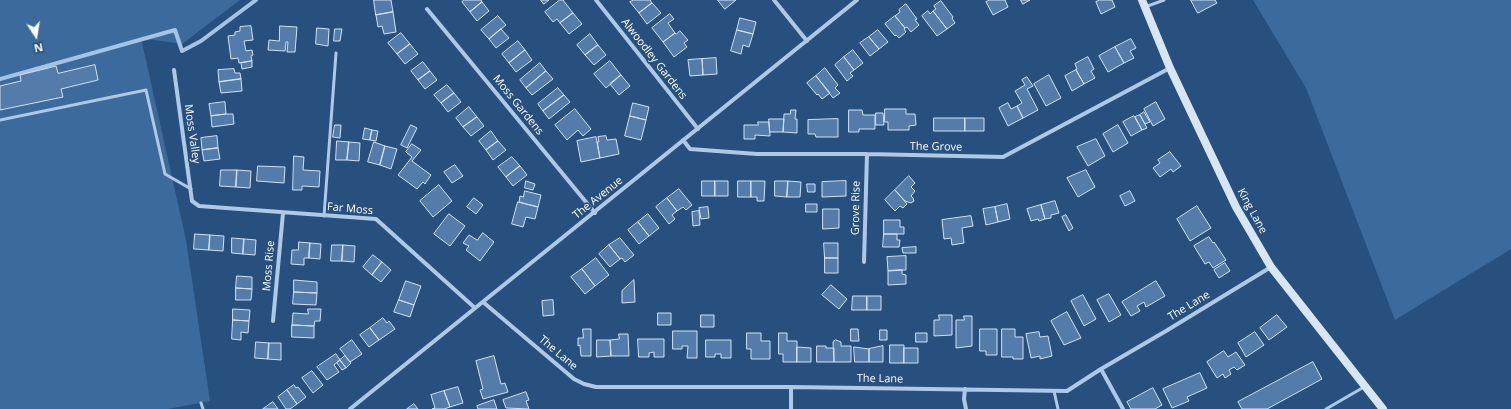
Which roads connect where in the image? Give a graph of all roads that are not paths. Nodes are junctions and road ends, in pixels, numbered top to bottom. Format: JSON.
{"nodes":[{"id":1,"x":596,"y":0,"type":"edge"},
{"id":2,"x":774,"y":0,"type":"edge"},
{"id":3,"x":857,"y":0,"type":"edge"},
{"id":4,"x":1160,"y":0,"type":"edge"},
{"id":5,"x":1164,"y":0,"type":"edge"},
{"id":6,"x":1143,"y":3,"type":"edge"},
{"id":7,"x":427,"y":9,"type":"dead end"},
{"id":8,"x":807,"y":41,"type":"junction"},
{"id":9,"x":336,"y":52,"type":"dead end"},
{"id":10,"x":1170,"y":68,"type":"junction"},
{"id":11,"x":174,"y":70,"type":"dead end"},
{"id":12,"x":0,"y":120,"type":"edge"},
{"id":13,"x":698,"y":129,"type":"junction"},
{"id":14,"x":683,"y":140,"type":"junction"},
{"id":15,"x":866,"y":154,"type":"junction"},
{"id":16,"x":190,"y":189,"type":"junction"},
{"id":17,"x":192,"y":201,"type":"joint"},
{"id":18,"x":283,"y":213,"type":"junction"},
{"id":19,"x":595,"y":213,"type":"junction"},
{"id":20,"x":324,"y":216,"type":"junction"},
{"id":21,"x":864,"y":262,"type":"dead end"},
{"id":22,"x":1271,"y":267,"type":"junction"},
{"id":23,"x":483,"y":302,"type":"junction"},
{"id":24,"x":475,"y":308,"type":"junction"},
{"id":25,"x":273,"y":321,"type":"dead end"},
{"id":26,"x":1101,"y":369,"type":"junction"},
{"id":27,"x":1366,"y":386,"type":"junction"},
{"id":28,"x":791,"y":387,"type":"junction"},
{"id":29,"x":965,"y":389,"type":"junction"},
{"id":30,"x":1054,"y":391,"type":"junction"},
{"id":31,"x":201,"y":403,"type":"dead end"},
{"id":32,"x":203,"y":409,"type":"edge"},
{"id":33,"x":350,"y":409,"type":"edge"},
{"id":34,"x":791,"y":409,"type":"edge"},
{"id":35,"x":966,"y":409,"type":"edge"},
{"id":36,"x":1058,"y":409,"type":"edge"},
{"id":37,"x":1123,"y":409,"type":"edge"},
{"id":38,"x":1326,"y":409,"type":"edge"},
{"id":39,"x":1383,"y":409,"type":"edge"}],
"edges":[{"from":1,"to":13,"type":"street","name":"Alwoodley Gardens"},
{"from":2,"to":8,"type":"street"},
{"from":3,"to":8,"type":"street","name":"The Avenue"},
{"from":4,"to":6,"type":"lane"},
{"from":5,"to":6,"type":"lane"},
{"from":6,"to":10,"type":"street","name":"King Lane"},
{"from":7,"to":19,"type":"street","name":"Moss Gardens"},
{"from":8,"to":13,"type":"street","name":"The Avenue"},
{"from":9,"to":20,"type":"lane"},
{"from":10,"to":15,"type":"street","name":"The Grove"},
{"from":10,"to":22,"type":"street","name":"King Lane"},
{"from":11,"to":16,"type":"street","name":"Moss Valley"},
{"from":12,"to":16,"type":"lane"},
{"from":13,"to":14,"type":"street","name":"The Avenue"},
{"from":14,"to":15,"type":"street","name":"The Grove"},
{"from":14,"to":19,"type":"street","name":"The Avenue"},
{"from":15,"to":21,"type":"street","name":"Grove Rise"},
{"from":16,"to":17,"type":"street","name":"Moss Valley"},
{"from":17,"to":18,"type":"street","name":"Far Moss"},
{"from":18,"to":20,"type":"street","name":"Far Moss"},
{"from":18,"to":25,"type":"street","name":"Moss Rise"},
{"from":19,"to":23,"type":"street","name":"The Avenue"},
{"from":20,"to":24,"type":"street","name":"Far Moss"},
{"from":22,"to":26,"type":"street","name":"The Lane"},
{"from":22,"to":27,"type":"street","name":"King Lane"},
{"from":23,"to":24,"type":"street","name":"The Avenue"},
{"from":23,"to":28,"type":"street","name":"The Lane"},
{"from":24,"to":33,"type":"street","name":"The Avenue"},
{"from":26,"to":30,"type":"street","name":"The Lane"},
{"from":26,"to":37,"type":"street"},
{"from":27,"to":38,"type":"lane"},
{"from":27,"to":39,"type":"street","name":"King Lane"},
{"from":28,"to":29,"type":"street","name":"The Lane"},
{"from":28,"to":34,"type":"street"},
{"from":29,"to":30,"type":"street","name":"The Lane"},
{"from":29,"to":35,"type":"street"},
{"from":30,"to":36,"type":"lane"},
{"from":31,"to":32,"type":"lane"}]}
